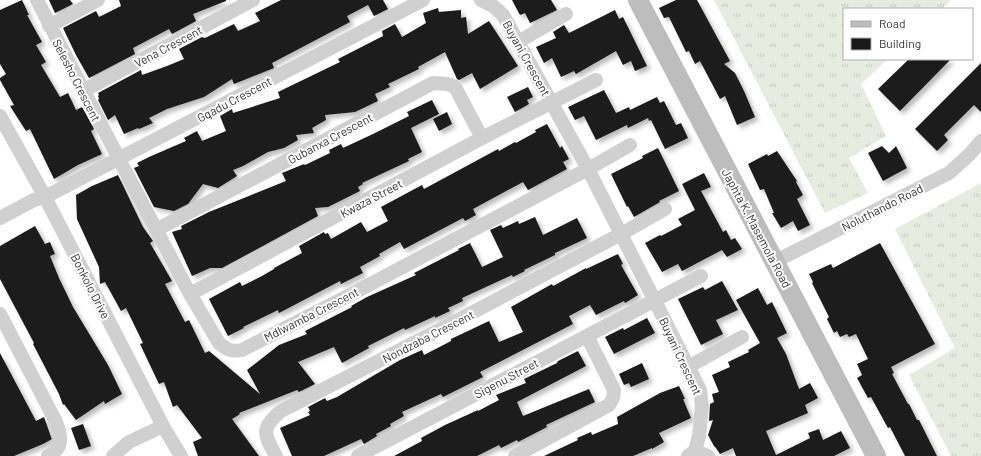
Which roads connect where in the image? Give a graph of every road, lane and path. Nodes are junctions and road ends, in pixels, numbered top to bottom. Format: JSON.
{"nodes":[{"id":1,"x":37,"y":0,"type":"edge"},
{"id":2,"x":98,"y":0,"type":"edge"},
{"id":3,"x":254,"y":0,"type":"edge"},
{"id":4,"x":423,"y":0,"type":"edge"},
{"id":5,"x":481,"y":0,"type":"edge"},
{"id":6,"x":638,"y":0,"type":"edge"},
{"id":7,"x":566,"y":14,"type":"dead end"},
{"id":8,"x":49,"y":26,"type":"junction"},
{"id":9,"x":518,"y":42,"type":"junction"},
{"id":10,"x":596,"y":80,"type":"dead end"},
{"id":11,"x":83,"y":91,"type":"junction"},
{"id":12,"x":552,"y":103,"type":"junction"},
{"id":13,"x":0,"y":116,"type":"edge"},
{"id":14,"x":482,"y":138,"type":"junction"},
{"id":15,"x":981,"y":141,"type":"edge"},
{"id":16,"x":630,"y":145,"type":"dead end"},
{"id":17,"x":119,"y":159,"type":"junction"},
{"id":18,"x":588,"y":169,"type":"junction"},
{"id":19,"x":45,"y":197,"type":"junction"},
{"id":20,"x":665,"y":209,"type":"dead end"},
{"id":21,"x":0,"y":218,"type":"edge"},
{"id":22,"x":156,"y":230,"type":"junction"},
{"id":23,"x":621,"y":234,"type":"junction"},
{"id":24,"x":774,"y":262,"type":"junction"},
{"id":25,"x":700,"y":276,"type":"dead end"},
{"id":26,"x":190,"y":294,"type":"junction"},
{"id":27,"x":655,"y":301,"type":"junction"},
{"id":28,"x":0,"y":314,"type":"edge"},
{"id":29,"x":587,"y":336,"type":"junction"},
{"id":30,"x":742,"y":337,"type":"dead end"},
{"id":31,"x":688,"y":367,"type":"junction"},
{"id":32,"x":163,"y":426,"type":"junction"},
{"id":33,"x":692,"y":453,"type":"edge"},
{"id":34,"x":48,"y":456,"type":"edge"},
{"id":35,"x":114,"y":456,"type":"edge"},
{"id":36,"x":181,"y":456,"type":"edge"},
{"id":37,"x":276,"y":456,"type":"edge"},
{"id":38,"x":358,"y":456,"type":"edge"},
{"id":39,"x":515,"y":456,"type":"edge"},
{"id":40,"x":708,"y":456,"type":"edge"},
{"id":41,"x":876,"y":456,"type":"edge"}],
"edges":[{"from":1,"to":8,"type":"street","name":"Selesho Crescent"},
{"from":2,"to":8,"type":"street"},
{"from":3,"to":11,"type":"street","name":"Vena Crescent"},
{"from":4,"to":17,"type":"street","name":"Gqadu Crescent"},
{"from":5,"to":9,"type":"street","name":"Buyani Crescent"},
{"from":6,"to":24,"type":"main road","name":"Japhta K. Masemola Road"},
{"from":7,"to":9,"type":"street"},
{"from":8,"to":11,"type":"street","name":"Selesho Crescent"},
{"from":9,"to":12,"type":"street","name":"Buyani Crescent"},
{"from":10,"to":12,"type":"street","name":"Buyani Crescent"},
{"from":11,"to":17,"type":"street","name":"Selesho Crescent"},
{"from":12,"to":14,"type":"street","name":"Kwaza Street"},
{"from":12,"to":18,"type":"street","name":"Buyani Crescent"},
{"from":13,"to":19,"type":"street","name":"Bonkolo Drive"},
{"from":14,"to":22,"type":"street","name":"Gubanxa Crescent"},
{"from":14,"to":26,"type":"street","name":"Kwaza Street"},
{"from":15,"to":24,"type":"street","name":"Noluthando Road"},
{"from":16,"to":18,"type":"street"},
{"from":17,"to":19,"type":"street","name":"Gqadu Crescent"},
{"from":17,"to":22,"type":"street","name":"Mdlwamba Crescent"},
{"from":18,"to":23,"type":"street","name":"Buyani Crescent"},
{"from":18,"to":26,"type":"street","name":"Mdlwamba Crescent"},
{"from":19,"to":21,"type":"street","name":"Gqadu Crescent"},
{"from":19,"to":32,"type":"street","name":"Bonkolo Drive"},
{"from":20,"to":23,"type":"street"},
{"from":22,"to":26,"type":"street","name":"Mdlwamba Crescent"},
{"from":23,"to":27,"type":"street","name":"Buyani Crescent"},
{"from":23,"to":37,"type":"street","name":"Nondzaba Crescent"},
{"from":24,"to":41,"type":"main road","name":"Japhta K. Masemola Road"},
{"from":25,"to":27,"type":"street"},
{"from":27,"to":29,"type":"street","name":"Sigenu Street"},
{"from":27,"to":31,"type":"street","name":"Buyani Crescent"},
{"from":28,"to":34,"type":"street"},
{"from":29,"to":38,"type":"street","name":"Sigenu Street"},
{"from":29,"to":39,"type":"street"},
{"from":30,"to":31,"type":"street"},
{"from":31,"to":33,"type":"street","name":"Buyani Crescent"},
{"from":32,"to":35,"type":"street"},
{"from":32,"to":36,"type":"street","name":"Bonkolo Drive"},
{"from":33,"to":40,"type":"street"}]}
